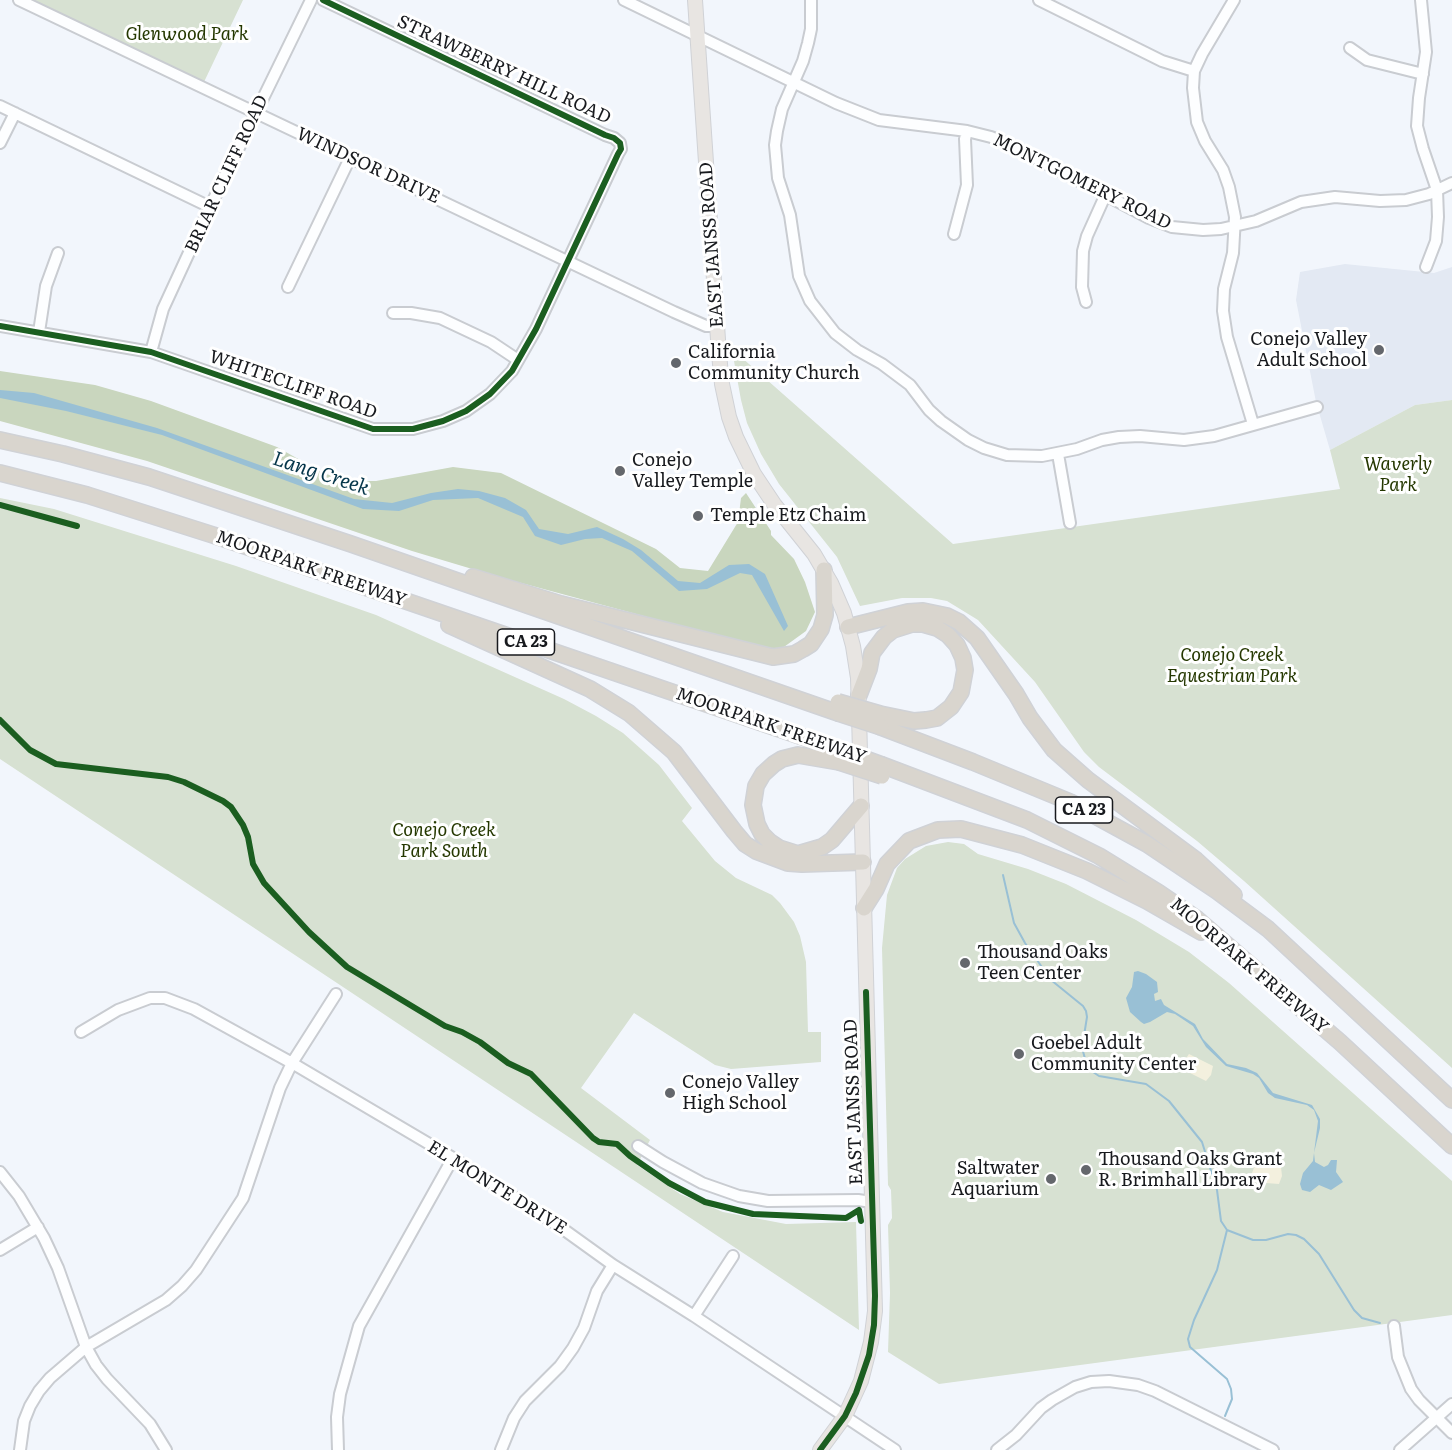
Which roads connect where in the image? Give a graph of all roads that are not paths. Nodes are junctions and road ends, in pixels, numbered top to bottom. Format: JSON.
{"nodes":[{"id":1,"x":19,"y":0,"type":"edge"},
{"id":2,"x":311,"y":0,"type":"edge"},
{"id":3,"x":322,"y":0,"type":"edge"},
{"id":4,"x":624,"y":0,"type":"edge"},
{"id":5,"x":695,"y":0,"type":"edge"},
{"id":6,"x":811,"y":0,"type":"edge"},
{"id":7,"x":1039,"y":0,"type":"edge"},
{"id":8,"x":1234,"y":0,"type":"edge"},
{"id":9,"x":1421,"y":0,"type":"edge"},
{"id":10,"x":698,"y":37,"type":"junction"},
{"id":11,"x":1350,"y":48,"type":"dead end"},
{"id":12,"x":1194,"y":71,"type":"junction"},
{"id":13,"x":1424,"y":74,"type":"junction"},
{"id":14,"x":794,"y":82,"type":"junction"},
{"id":15,"x":0,"y":106,"type":"edge"},
{"id":16,"x":15,"y":113,"type":"junction"},
{"id":17,"x":256,"y":113,"type":"junction"},
{"id":18,"x":967,"y":131,"type":"junction"},
{"id":19,"x":0,"y":143,"type":"edge"},
{"id":20,"x":350,"y":158,"type":"junction"},
{"id":21,"x":1452,"y":183,"type":"edge"},
{"id":22,"x":1437,"y":190,"type":"junction"},
{"id":23,"x":1105,"y":196,"type":"junction"},
{"id":24,"x":210,"y":207,"type":"junction"},
{"id":25,"x":1235,"y":226,"type":"junction"},
{"id":26,"x":954,"y":234,"type":"dead end"},
{"id":27,"x":58,"y":253,"type":"dead end"},
{"id":28,"x":567,"y":261,"type":"junction"},
{"id":29,"x":1426,"y":267,"type":"dead end"},
{"id":30,"x":288,"y":287,"type":"dead end"},
{"id":31,"x":1086,"y":302,"type":"dead end"},
{"id":32,"x":393,"y":313,"type":"dead end"},
{"id":33,"x":0,"y":326,"type":"edge"},
{"id":34,"x":718,"y":326,"type":"junction"},
{"id":35,"x":39,"y":332,"type":"junction"},
{"id":36,"x":151,"y":352,"type":"junction"},
{"id":37,"x":518,"y":360,"type":"junction"},
{"id":38,"x":1317,"y":407,"type":"dead end"},
{"id":39,"x":1253,"y":424,"type":"junction"},
{"id":40,"x":0,"y":440,"type":"edge"},
{"id":41,"x":1058,"y":454,"type":"junction"},
{"id":42,"x":0,"y":473,"type":"edge"},
{"id":43,"x":1070,"y":523,"type":"dead end"},
{"id":44,"x":213,"y":535,"type":"junction"},
{"id":45,"x":351,"y":544,"type":"junction"},
{"id":46,"x":824,"y":570,"type":"junction"},
{"id":47,"x":848,"y":627,"type":"junction"},
{"id":48,"x":858,"y":695,"type":"junction"},
{"id":49,"x":880,"y":721,"type":"junction"},
{"id":50,"x":839,"y":756,"type":"junction"},
{"id":51,"x":861,"y":806,"type":"junction"},
{"id":52,"x":863,"y":862,"type":"junction"},
{"id":53,"x":864,"y":908,"type":"junction"},
{"id":54,"x":1268,"y":929,"type":"junction"},
{"id":55,"x":1241,"y":957,"type":"junction"},
{"id":56,"x":336,"y":994,"type":"dead end"},
{"id":57,"x":81,"y":1032,"type":"dead end"},
{"id":58,"x":292,"y":1063,"type":"junction"},
{"id":59,"x":1452,"y":1100,"type":"edge"},
{"id":60,"x":638,"y":1146,"type":"dead end"},
{"id":61,"x":1452,"y":1146,"type":"edge"},
{"id":62,"x":453,"y":1158,"type":"junction"},
{"id":63,"x":0,"y":1172,"type":"edge"},
{"id":64,"x":872,"y":1202,"type":"junction"},
{"id":65,"x":38,"y":1227,"type":"junction"},
{"id":66,"x":0,"y":1250,"type":"edge"},
{"id":67,"x":734,"y":1256,"type":"dead end"},
{"id":68,"x":613,"y":1265,"type":"junction"},
{"id":69,"x":694,"y":1316,"type":"junction"},
{"id":70,"x":1394,"y":1326,"type":"dead end"},
{"id":71,"x":86,"y":1347,"type":"junction"},
{"id":72,"x":1452,"y":1404,"type":"edge"},
{"id":73,"x":845,"y":1416,"type":"junction"},
{"id":74,"x":1436,"y":1418,"type":"junction"},
{"id":75,"x":1452,"y":1433,"type":"edge"},
{"id":76,"x":20,"y":1450,"type":"edge"},
{"id":77,"x":166,"y":1450,"type":"edge"},
{"id":78,"x":338,"y":1450,"type":"edge"},
{"id":79,"x":501,"y":1450,"type":"edge"},
{"id":80,"x":820,"y":1450,"type":"edge"},
{"id":81,"x":895,"y":1450,"type":"edge"},
{"id":82,"x":997,"y":1450,"type":"edge"},
{"id":83,"x":1273,"y":1450,"type":"edge"},
{"id":84,"x":1400,"y":1450,"type":"edge"}],
"edges":[{"from":1,"to":17,"type":"street","name":"WINDSOR DRIVE"},
{"from":2,"to":17,"type":"street","name":"BRIAR CLIFF ROAD"},
{"from":3,"to":28,"type":"street","name":"STRAWBERRY HILL ROAD"},
{"from":4,"to":10,"type":"street","name":"MONTGOMERY ROAD"},
{"from":5,"to":10,"type":"main road","name":"EAST JANSS ROAD"},
{"from":6,"to":14,"type":"street"},
{"from":7,"to":12,"type":"street"},
{"from":8,"to":12,"type":"street"},
{"from":9,"to":13,"type":"street"},
{"from":10,"to":14,"type":"street","name":"MONTGOMERY ROAD"},
{"from":10,"to":34,"type":"main road","name":"EAST JANSS ROAD"},
{"from":11,"to":13,"type":"street"},
{"from":12,"to":25,"type":"street"},
{"from":13,"to":22,"type":"street"},
{"from":14,"to":18,"type":"street","name":"MONTGOMERY ROAD"},
{"from":14,"to":41,"type":"street"},
{"from":15,"to":16,"type":"street"},
{"from":16,"to":19,"type":"street"},
{"from":16,"to":24,"type":"street"},
{"from":17,"to":20,"type":"street","name":"WINDSOR DRIVE"},
{"from":17,"to":24,"type":"street","name":"BRIAR CLIFF ROAD"},
{"from":18,"to":23,"type":"street","name":"MONTGOMERY ROAD"},
{"from":18,"to":26,"type":"street"},
{"from":20,"to":28,"type":"street","name":"WINDSOR DRIVE"},
{"from":20,"to":30,"type":"street"},
{"from":21,"to":22,"type":"street","name":"MONTGOMERY ROAD"},
{"from":22,"to":25,"type":"street","name":"MONTGOMERY ROAD"},
{"from":22,"to":29,"type":"street"},
{"from":23,"to":25,"type":"street","name":"MONTGOMERY ROAD"},
{"from":23,"to":31,"type":"street"},
{"from":24,"to":36,"type":"street","name":"BRIAR CLIFF ROAD"},
{"from":25,"to":39,"type":"street"},
{"from":27,"to":35,"type":"street"},
{"from":28,"to":34,"type":"street","name":"WINDSOR DRIVE"},
{"from":28,"to":37,"type":"street","name":"WHITECLIFF ROAD"},
{"from":32,"to":37,"type":"street"},
{"from":33,"to":35,"type":"street","name":"WHITECLIFF ROAD"},
{"from":34,"to":46,"type":"main road","name":"EAST JANSS ROAD"},
{"from":35,"to":36,"type":"street","name":"WHITECLIFF ROAD"},
{"from":36,"to":37,"type":"street","name":"WHITECLIFF ROAD"},
{"from":38,"to":39,"type":"street"},
{"from":39,"to":41,"type":"street"},
{"from":40,"to":45,"type":"highway","name":"MOORPARK FREEWAY","number":"CA 23"},
{"from":41,"to":43,"type":"street"},
{"from":42,"to":44,"type":"highway","name":"MOORPARK FREEWAY","number":"CA 23"},
{"from":44,"to":50,"type":"highway","name":"MOORPARK FREEWAY","number":"CA 23"},
{"from":44,"to":52,"type":"highway"},
{"from":45,"to":46,"type":"highway"},
{"from":45,"to":49,"type":"highway","name":"MOORPARK FREEWAY","number":"CA 23","bridge":true},
{"from":46,"to":47,"type":"main road","name":"EAST JANSS ROAD"},
{"from":47,"to":48,"type":"main road","name":"EAST JANSS ROAD"},
{"from":47,"to":54,"type":"highway"},
{"from":48,"to":49,"type":"highway"},
{"from":48,"to":51,"type":"main road","name":"EAST JANSS ROAD"},
{"from":49,"to":54,"type":"highway","name":"MOORPARK FREEWAY","number":"CA 23"},
{"from":50,"to":51,"type":"highway"},
{"from":50,"to":55,"type":"highway","name":"MOORPARK FREEWAY","number":"CA 23","bridge":true},
{"from":51,"to":52,"type":"main road","name":"EAST JANSS ROAD"},
{"from":52,"to":53,"type":"main road","name":"EAST JANSS ROAD"},
{"from":53,"to":55,"type":"highway"},
{"from":53,"to":64,"type":"main road","name":"EAST JANSS ROAD"},
{"from":54,"to":59,"type":"highway","name":"MOORPARK FREEWAY","number":"CA 23"},
{"from":55,"to":61,"type":"highway","name":"MOORPARK FREEWAY","number":"CA 23"},
{"from":56,"to":58,"type":"street"},
{"from":57,"to":58,"type":"street","name":"EL MONTE DRIVE"},
{"from":58,"to":62,"type":"street","name":"EL MONTE DRIVE"},
{"from":58,"to":71,"type":"street"},
{"from":60,"to":64,"type":"street"},
{"from":62,"to":68,"type":"street","name":"EL MONTE DRIVE"},
{"from":62,"to":78,"type":"street"},
{"from":63,"to":65,"type":"street"},
{"from":64,"to":73,"type":"main road","name":"EAST JANSS ROAD"},
{"from":65,"to":66,"type":"street"},
{"from":65,"to":71,"type":"street"},
{"from":67,"to":69,"type":"street"},
{"from":68,"to":69,"type":"street","name":"EL MONTE DRIVE"},
{"from":68,"to":79,"type":"street"},
{"from":69,"to":73,"type":"street","name":"EL MONTE DRIVE"},
{"from":70,"to":74,"type":"street"},
{"from":71,"to":76,"type":"street"},
{"from":71,"to":77,"type":"street"},
{"from":72,"to":74,"type":"street"},
{"from":73,"to":80,"type":"main road","name":"EAST JANSS ROAD"},
{"from":73,"to":81,"type":"street","name":"EL MONTE DRIVE"},
{"from":74,"to":75,"type":"street"},
{"from":74,"to":84,"type":"street"},
{"from":82,"to":83,"type":"street"}]}
